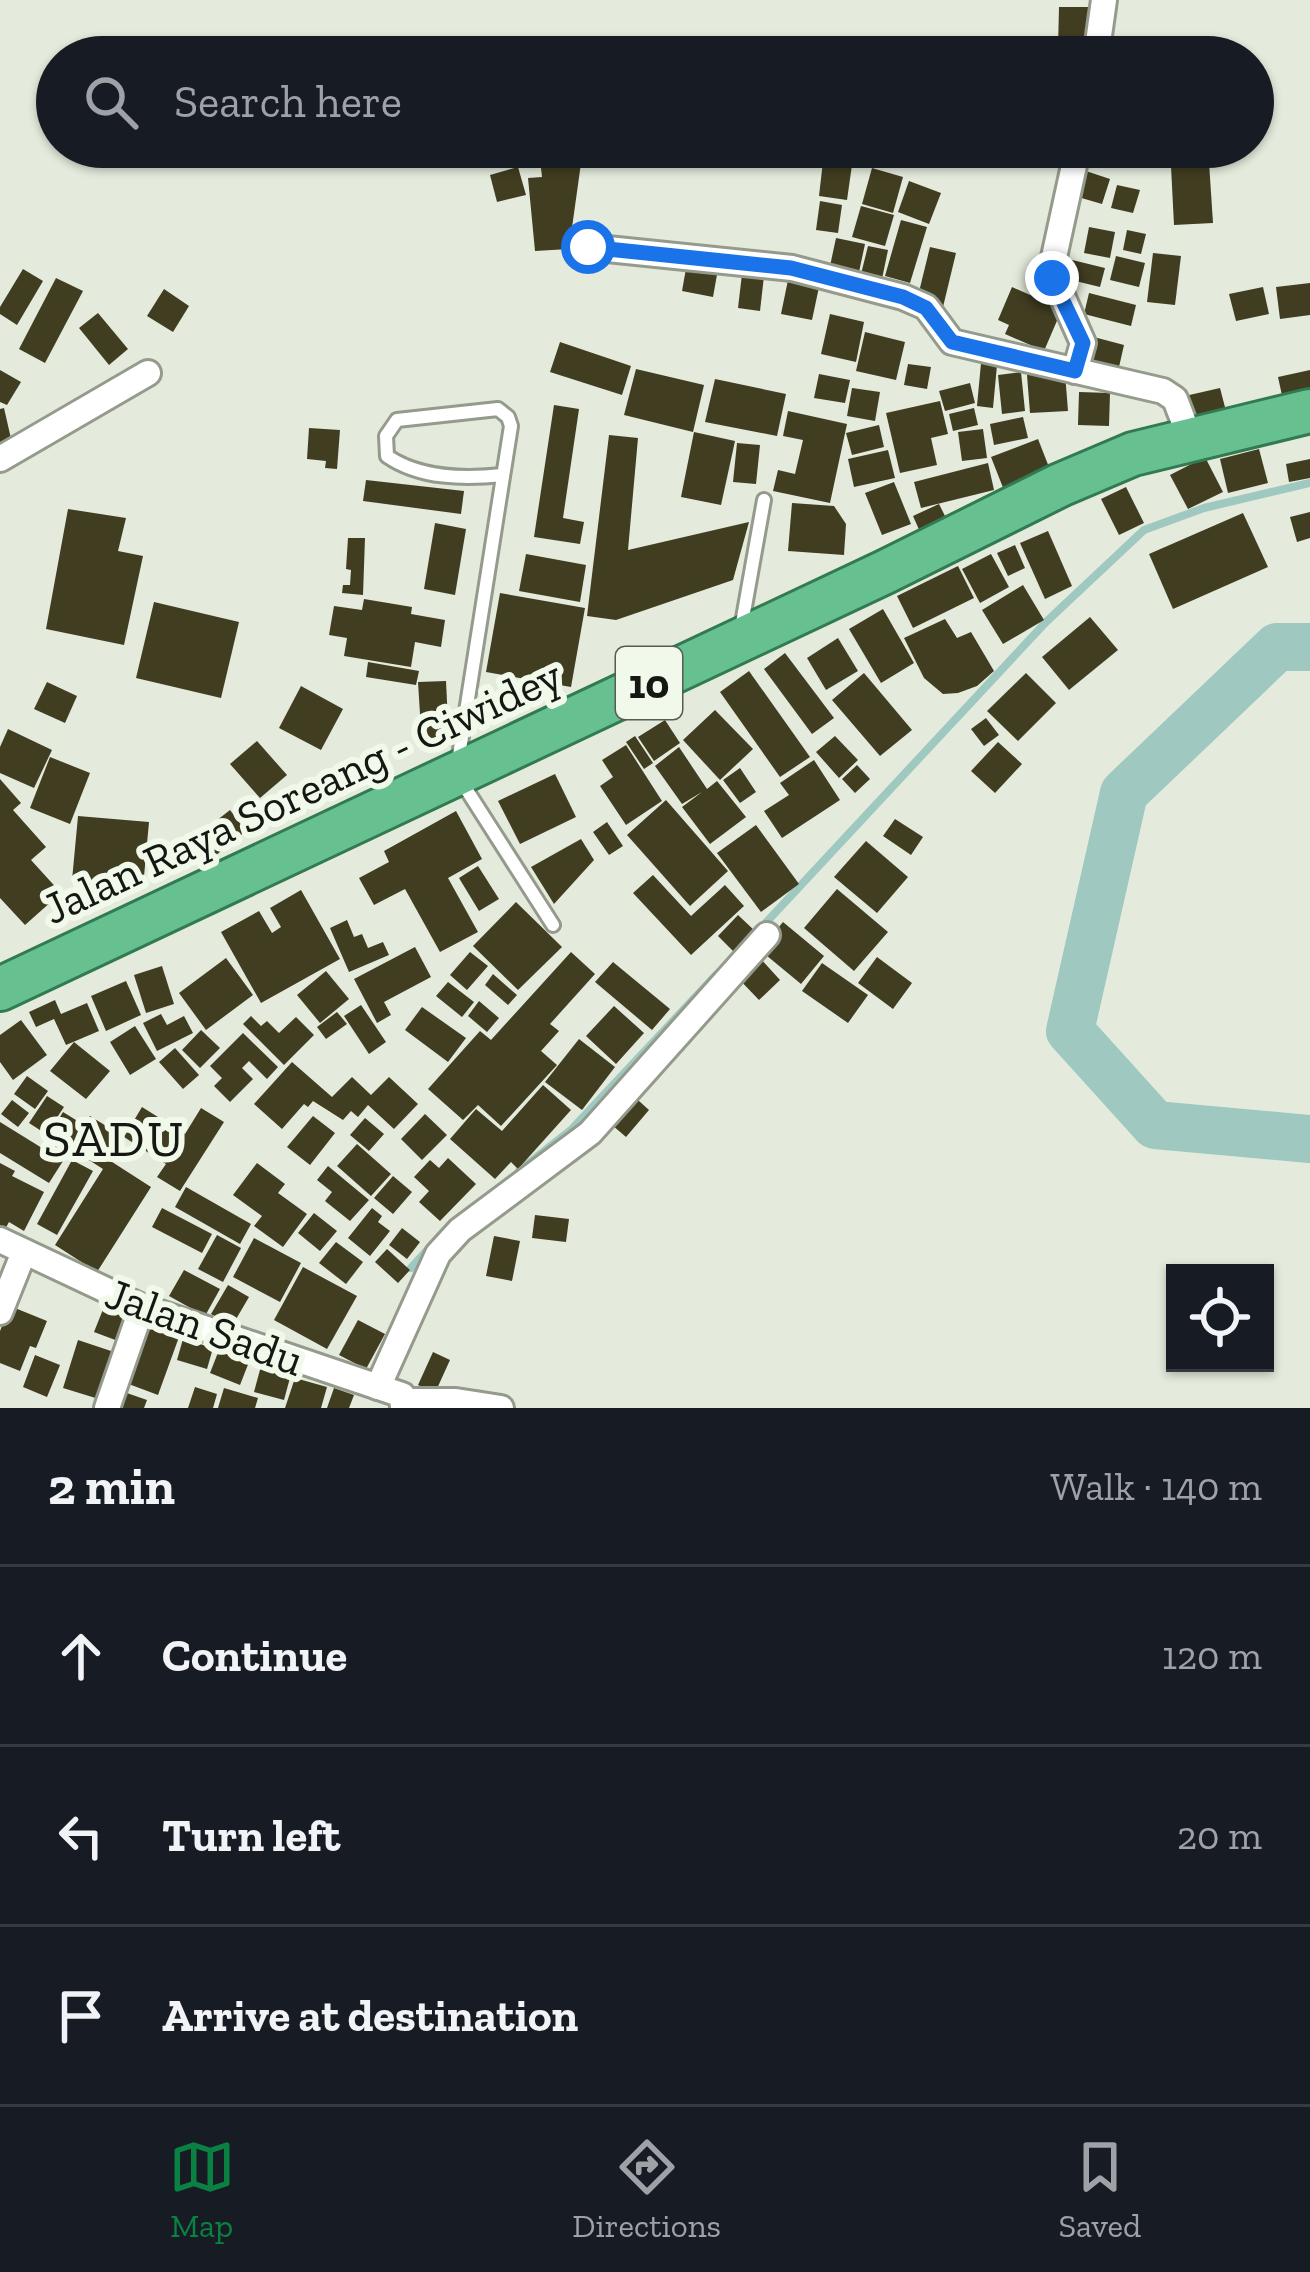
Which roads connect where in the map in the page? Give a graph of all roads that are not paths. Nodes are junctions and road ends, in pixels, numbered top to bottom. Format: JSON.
{"nodes":[{"id":1,"x":1104,"y":0,"type":"edge"},
{"id":2,"x":1099,"y":36,"type":"edge"},
{"id":3,"x":1073,"y":168,"type":"edge"},
{"id":4,"x":588,"y":247,"type":"dead end"},
{"id":5,"x":1075,"y":371,"type":"junction"},
{"id":6,"x":148,"y":373,"type":"dead end"},
{"id":7,"x":1310,"y":411,"type":"edge"},
{"id":8,"x":1191,"y":441,"type":"junction"},
{"id":9,"x":0,"y":460,"type":"edge"},
{"id":10,"x":503,"y":475,"type":"junction"},
{"id":11,"x":764,"y":500,"type":"dead end"},
{"id":12,"x":739,"y":641,"type":"junction"},
{"id":13,"x":457,"y":774,"type":"junction"},
{"id":14,"x":553,"y":925,"type":"dead end"},
{"id":15,"x":767,"y":935,"type":"dead end"},
{"id":16,"x":0,"y":989,"type":"edge"},
{"id":17,"x":0,"y":1240,"type":"edge"},
{"id":18,"x":24,"y":1252,"type":"junction"},
{"id":19,"x":142,"y":1307,"type":"junction"},
{"id":20,"x":0,"y":1312,"type":"edge"},
{"id":21,"x":378,"y":1387,"type":"junction"},
{"id":22,"x":404,"y":1404,"type":"edge"},
{"id":23,"x":107,"y":1408,"type":"edge"},
{"id":24,"x":502,"y":1408,"type":"edge"}],
"edges":[{"from":1,"to":2,"type":"street"},
{"from":3,"to":5,"type":"street"},
{"from":4,"to":5,"type":"street"},
{"from":5,"to":8,"type":"street"},
{"from":6,"to":9,"type":"street"},
{"from":7,"to":8,"type":"highway","name":"Jalan Raya Soreang - Ciwidey","number":"10"},
{"from":8,"to":12,"type":"highway","name":"Jalan Raya Soreang - Ciwidey","number":"10"},
{"from":10,"to":10,"type":"lane"},
{"from":10,"to":13,"type":"lane"},
{"from":11,"to":12,"type":"lane"},
{"from":12,"to":13,"type":"highway","name":"Jalan Raya Soreang - Ciwidey","number":"10"},
{"from":13,"to":14,"type":"lane"},
{"from":13,"to":16,"type":"highway","name":"Jalan Raya Soreang - Ciwidey","number":"10"},
{"from":15,"to":21,"type":"street"},
{"from":17,"to":18,"type":"street","name":"Jalan Sadu"},
{"from":18,"to":19,"type":"street","name":"Jalan Sadu"},
{"from":18,"to":20,"type":"street"},
{"from":19,"to":21,"type":"street","name":"Jalan Sadu"},
{"from":19,"to":23,"type":"street"},
{"from":21,"to":22,"type":"street","name":"Jalan Sadu"},
{"from":22,"to":24,"type":"street"}]}
